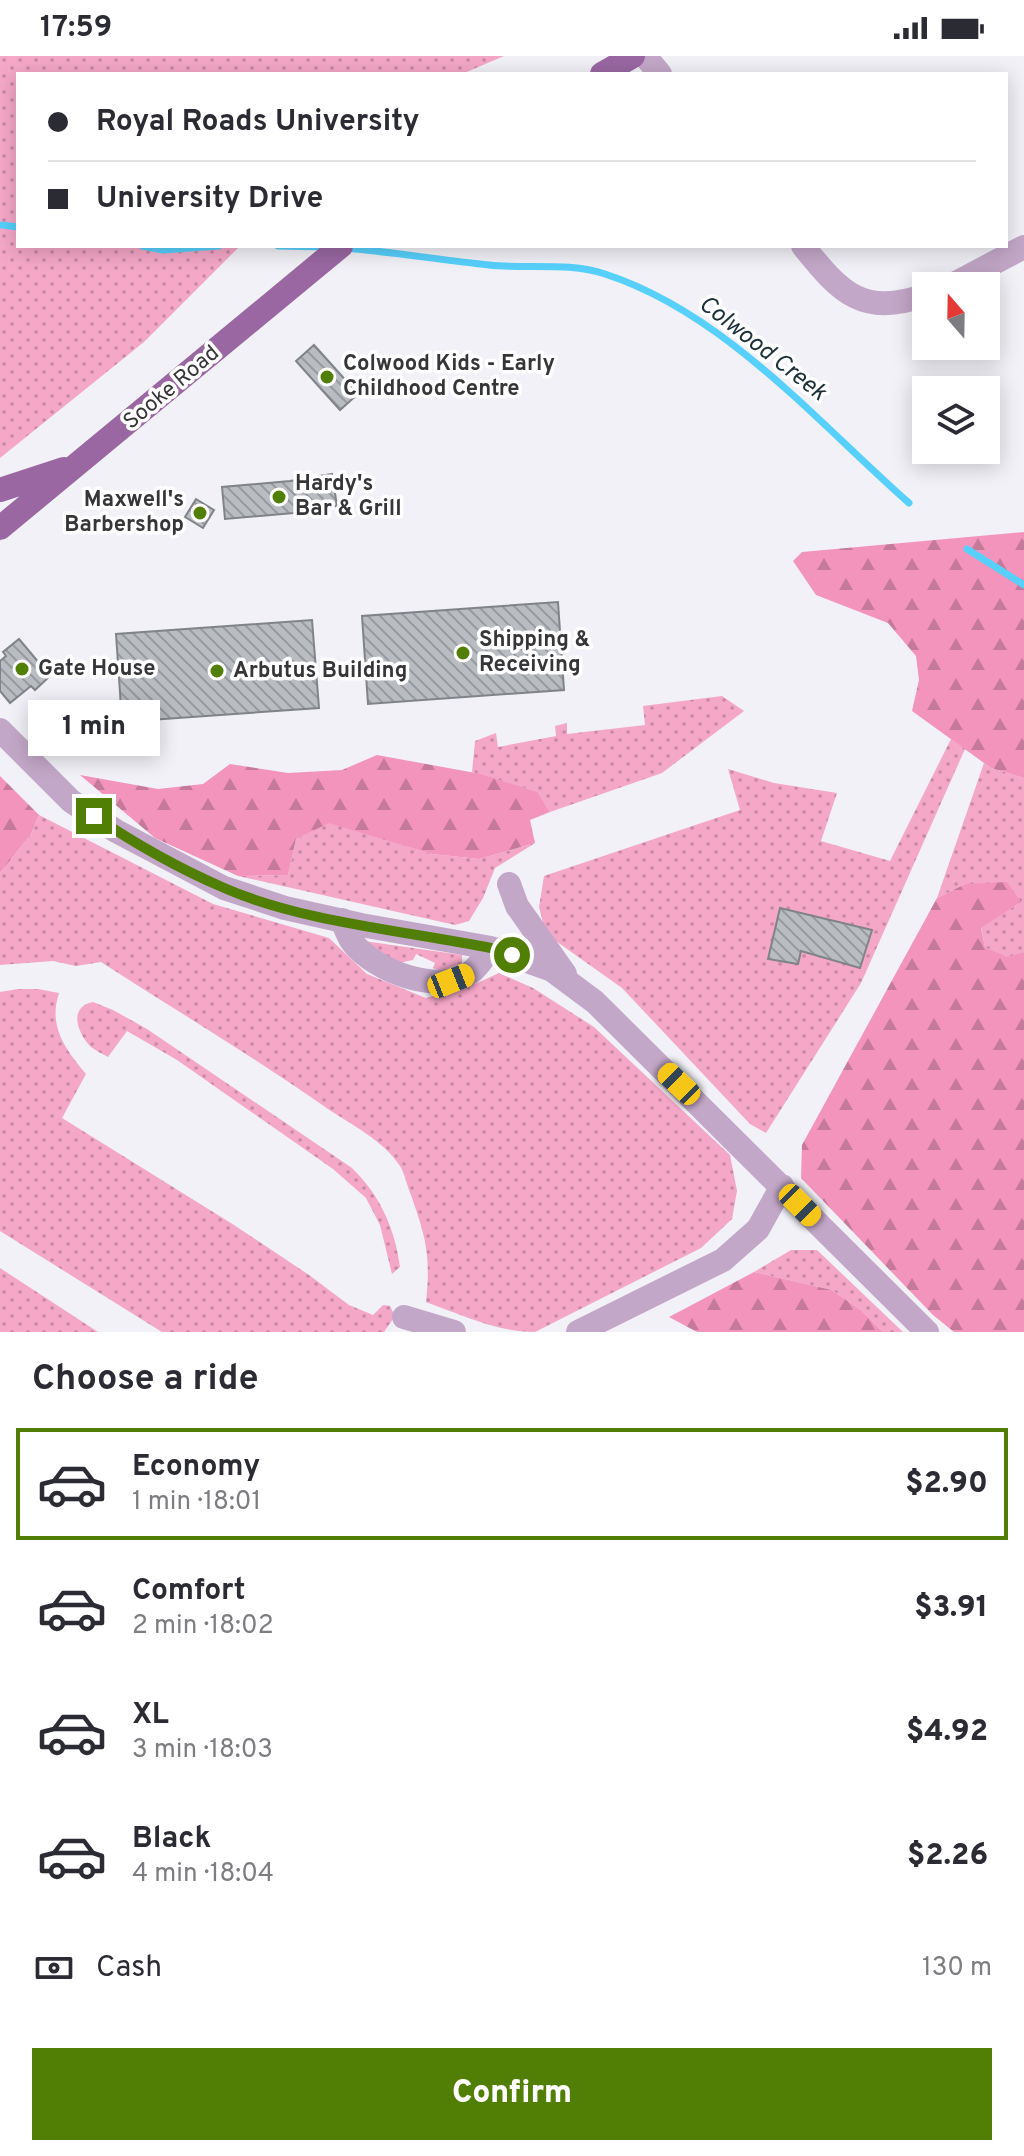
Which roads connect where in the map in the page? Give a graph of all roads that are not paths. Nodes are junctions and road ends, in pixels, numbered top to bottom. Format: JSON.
{"nodes":[{"id":1,"x":633,"y":56,"type":"edge"},
{"id":2,"x":645,"y":56,"type":"edge"},
{"id":3,"x":605,"y":72,"type":"edge"},
{"id":4,"x":658,"y":72,"type":"edge"},
{"id":5,"x":1024,"y":247,"type":"edge"},
{"id":6,"x":339,"y":248,"type":"edge"},
{"id":7,"x":805,"y":248,"type":"edge"},
{"id":8,"x":977,"y":272,"type":"edge"},
{"id":9,"x":912,"y":300,"type":"edge"},
{"id":10,"x":81,"y":463,"type":"junction"},
{"id":11,"x":0,"y":490,"type":"edge"},
{"id":12,"x":0,"y":528,"type":"edge"},
{"id":13,"x":0,"y":730,"type":"edge"},
{"id":14,"x":509,"y":884,"type":"dead end"},
{"id":15,"x":342,"y":920,"type":"junction"},
{"id":16,"x":491,"y":948,"type":"junction"},
{"id":17,"x":573,"y":986,"type":"junction"},
{"id":18,"x":782,"y":1186,"type":"junction"},
{"id":19,"x":404,"y":1317,"type":"dead end"},
{"id":20,"x":454,"y":1332,"type":"edge"},
{"id":21,"x":578,"y":1332,"type":"edge"},
{"id":22,"x":927,"y":1332,"type":"edge"}],
"edges":[{"from":1,"to":3,"type":"main road"},
{"from":2,"to":4,"type":"street"},
{"from":5,"to":8,"type":"street"},
{"from":6,"to":10,"type":"main road","name":"Sooke Road"},
{"from":7,"to":9,"type":"street"},
{"from":10,"to":11,"type":"main road"},
{"from":10,"to":12,"type":"main road","name":"Sooke Road"},
{"from":13,"to":15,"type":"street"},
{"from":14,"to":17,"type":"street"},
{"from":15,"to":16,"type":"street"},
{"from":15,"to":16,"type":"street"},
{"from":16,"to":17,"type":"street"},
{"from":17,"to":18,"type":"street"},
{"from":18,"to":21,"type":"street"},
{"from":18,"to":22,"type":"street"},
{"from":19,"to":20,"type":"street"}]}
